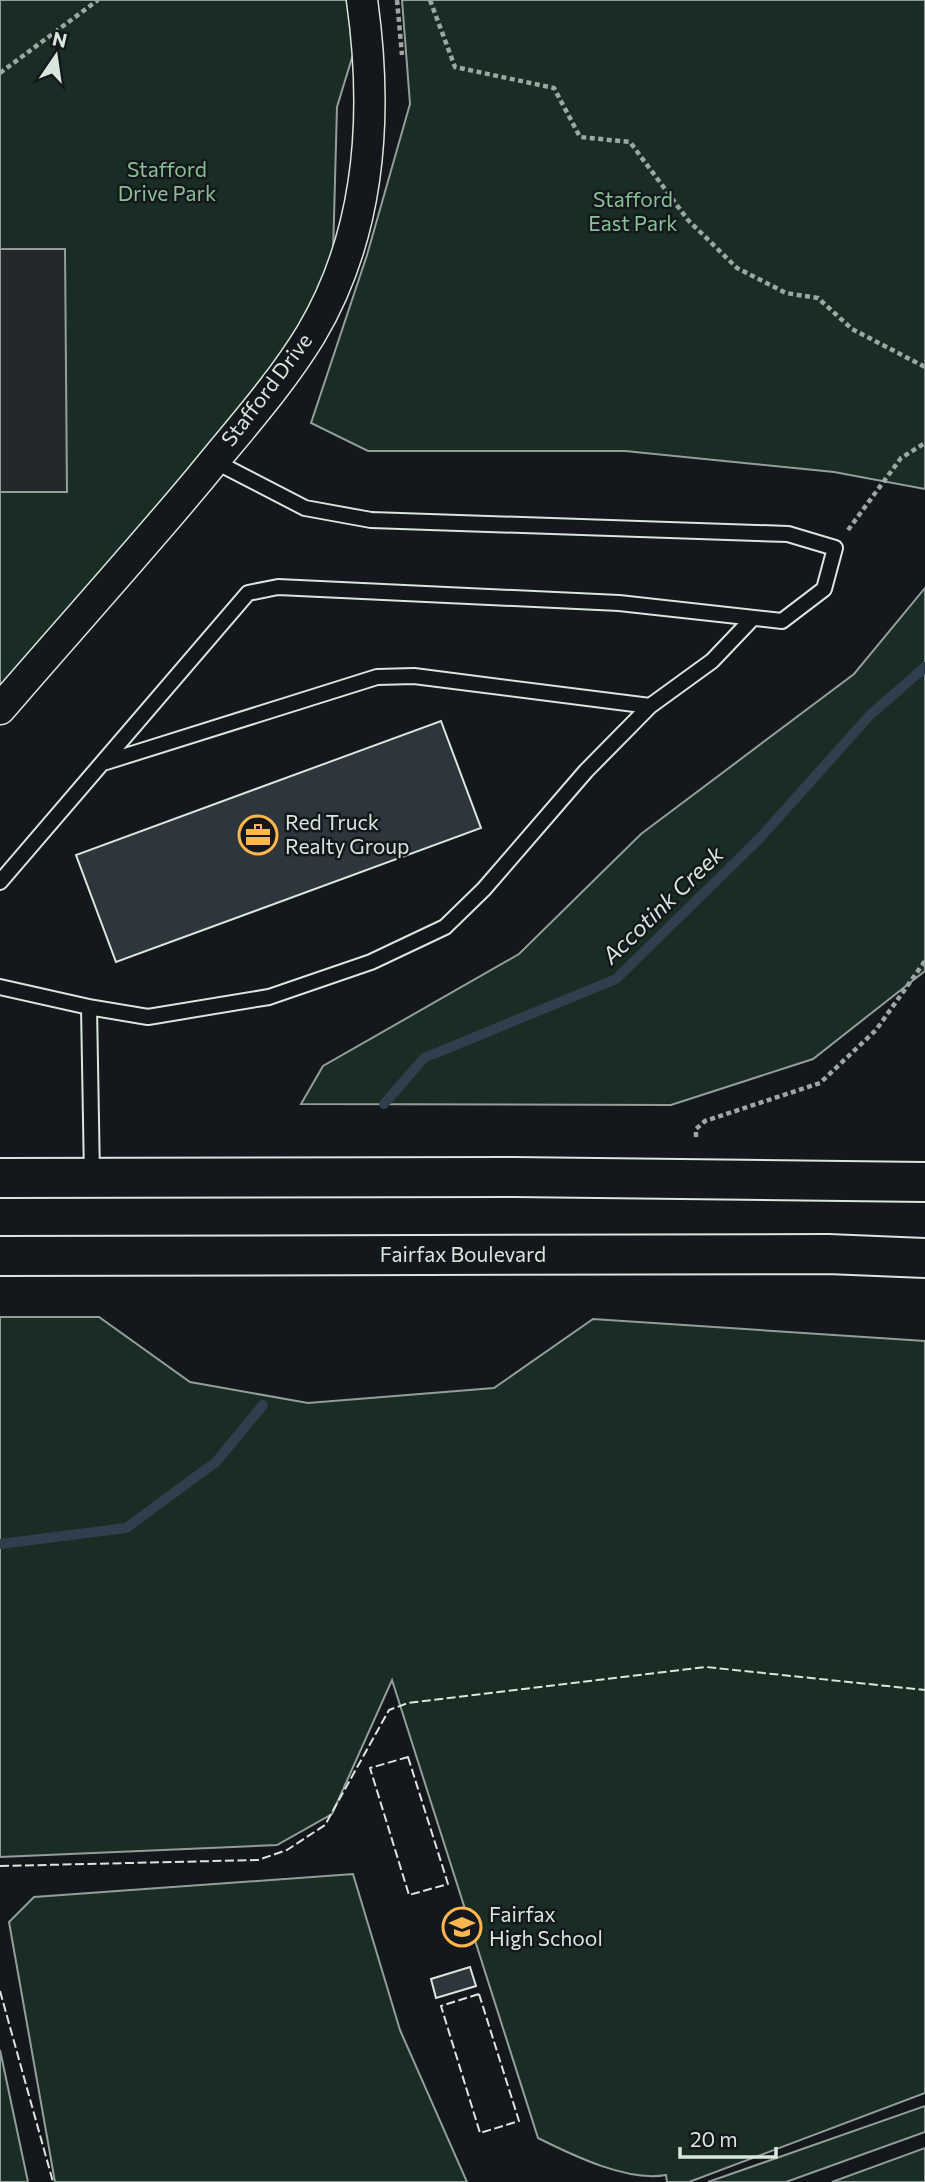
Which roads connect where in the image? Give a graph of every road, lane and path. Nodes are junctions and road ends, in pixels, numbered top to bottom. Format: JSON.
{"nodes":[{"id":1,"x":98,"y":0,"type":"edge"},
{"id":2,"x":362,"y":0,"type":"edge"},
{"id":3,"x":430,"y":0,"type":"edge"},
{"id":4,"x":0,"y":72,"type":"edge"},
{"id":5,"x":925,"y":367,"type":"edge"},
{"id":6,"x":925,"y":443,"type":"edge"},
{"id":7,"x":214,"y":461,"type":"junction"},
{"id":8,"x":835,"y":548,"type":"junction"},
{"id":9,"x":753,"y":618,"type":"junction"},
{"id":10,"x":650,"y":706,"type":"junction"},
{"id":11,"x":0,"y":709,"type":"edge"},
{"id":12,"x":101,"y":764,"type":"junction"},
{"id":13,"x":0,"y":881,"type":"edge"},
{"id":14,"x":925,"y":961,"type":"edge"},
{"id":15,"x":0,"y":987,"type":"edge"},
{"id":16,"x":88,"y":1007,"type":"junction"},
{"id":17,"x":696,"y":1137,"type":"dead end"},
{"id":18,"x":0,"y":1178,"type":"edge"},
{"id":19,"x":92,"y":1178,"type":"junction"},
{"id":20,"x":925,"y":1182,"type":"edge"},
{"id":21,"x":0,"y":1256,"type":"edge"},
{"id":22,"x":925,"y":1258,"type":"edge"}],
"edges":[{"from":1,"to":4,"type":"path"},
{"from":2,"to":7,"type":"street","name":"Stafford Drive"},
{"from":3,"to":5,"type":"path"},
{"from":6,"to":8,"type":"path"},
{"from":7,"to":8,"type":"lane"},
{"from":7,"to":11,"type":"street","name":"Stafford Drive"},
{"from":8,"to":9,"type":"lane"},
{"from":9,"to":10,"type":"lane"},
{"from":9,"to":12,"type":"lane"},
{"from":10,"to":12,"type":"lane"},
{"from":10,"to":16,"type":"lane"},
{"from":12,"to":13,"type":"lane"},
{"from":14,"to":17,"type":"path"},
{"from":15,"to":16,"type":"lane"},
{"from":16,"to":19,"type":"lane"},
{"from":18,"to":19,"type":"main road"},
{"from":19,"to":20,"type":"main road"},
{"from":21,"to":22,"type":"main road","name":"Fairfax Boulevard"}]}
